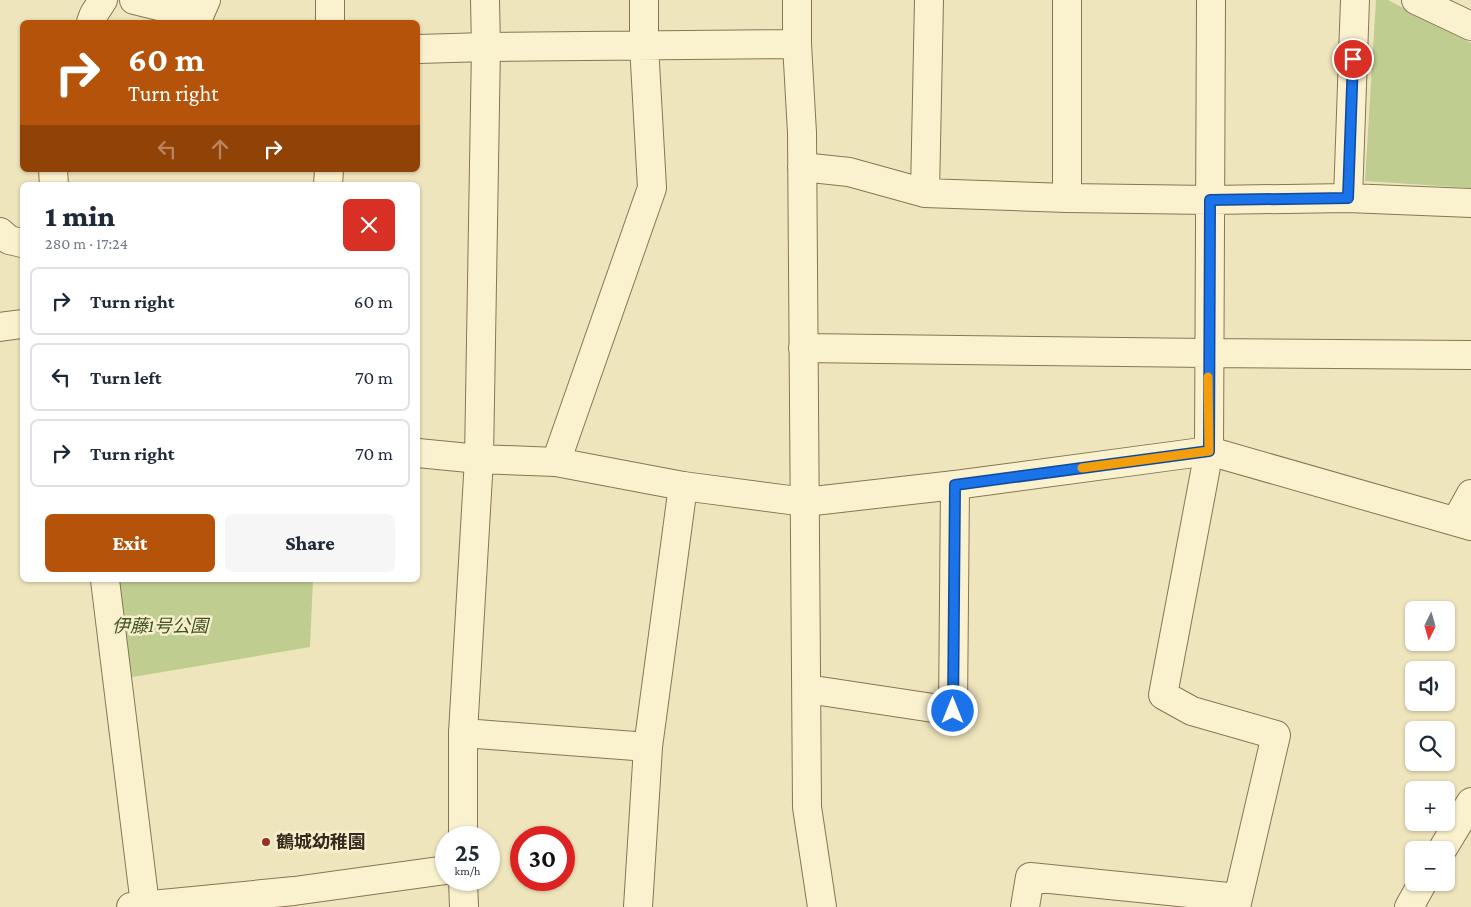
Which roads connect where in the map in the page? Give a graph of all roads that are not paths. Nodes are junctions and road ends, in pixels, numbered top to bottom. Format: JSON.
{"nodes":[{"id":1,"x":103,"y":0,"type":"edge"},
{"id":2,"x":134,"y":0,"type":"edge"},
{"id":3,"x":206,"y":0,"type":"edge"},
{"id":4,"x":330,"y":0,"type":"edge"},
{"id":5,"x":485,"y":0,"type":"edge"},
{"id":6,"x":644,"y":0,"type":"edge"},
{"id":7,"x":797,"y":0,"type":"edge"},
{"id":8,"x":929,"y":0,"type":"edge"},
{"id":9,"x":1067,"y":0,"type":"edge"},
{"id":10,"x":1211,"y":0,"type":"edge"},
{"id":11,"x":1355,"y":0,"type":"edge"},
{"id":12,"x":1416,"y":0,"type":"edge"},
{"id":13,"x":92,"y":20,"type":"edge"},
{"id":14,"x":330,"y":20,"type":"edge"},
{"id":15,"x":1471,"y":26,"type":"edge"},
{"id":16,"x":797,"y":44,"type":"junction"},
{"id":17,"x":644,"y":45,"type":"junction"},
{"id":18,"x":486,"y":46,"type":"junction"},
{"id":19,"x":420,"y":49,"type":"edge"},
{"id":20,"x":802,"y":167,"type":"junction"},
{"id":21,"x":925,"y":193,"type":"junction"},
{"id":22,"x":1067,"y":198,"type":"junction"},
{"id":23,"x":1348,"y":198,"type":"junction"},
{"id":24,"x":1210,"y":200,"type":"junction"},
{"id":25,"x":1471,"y":203,"type":"edge"},
{"id":26,"x":0,"y":232,"type":"edge"},
{"id":27,"x":20,"y":243,"type":"edge"},
{"id":28,"x":20,"y":324,"type":"edge"},
{"id":29,"x":0,"y":326,"type":"edge"},
{"id":30,"x":803,"y":348,"type":"junction"},
{"id":31,"x":1208,"y":353,"type":"junction"},
{"id":32,"x":1471,"y":355,"type":"edge"},
{"id":33,"x":1209,"y":451,"type":"junction"},
{"id":34,"x":420,"y":453,"type":"edge"},
{"id":35,"x":480,"y":459,"type":"junction"},
{"id":36,"x":556,"y":462,"type":"junction"},
{"id":37,"x":955,"y":485,"type":"junction"},
{"id":38,"x":683,"y":486,"type":"junction"},
{"id":39,"x":1471,"y":494,"type":"edge"},
{"id":40,"x":806,"y":502,"type":"junction"},
{"id":41,"x":1464,"y":524,"type":"edge"},
{"id":42,"x":105,"y":582,"type":"edge"},
{"id":43,"x":807,"y":689,"type":"junction"},
{"id":44,"x":463,"y":733,"type":"junction"},
{"id":45,"x":648,"y":747,"type":"junction"},
{"id":46,"x":1471,"y":802,"type":"edge"},
{"id":47,"x":463,"y":826,"type":"edge"},
{"id":48,"x":1447,"y":841,"type":"edge"},
{"id":49,"x":435,"y":872,"type":"edge"},
{"id":50,"x":464,"y":891,"type":"edge"},
{"id":51,"x":1418,"y":891,"type":"edge"},
{"id":52,"x":1128,"y":897,"type":"edge"},
{"id":53,"x":295,"y":899,"type":"edge"},
{"id":54,"x":1237,"y":902,"type":"edge"},
{"id":55,"x":138,"y":906,"type":"edge"},
{"id":56,"x":464,"y":907,"type":"edge"},
{"id":57,"x":638,"y":907,"type":"edge"},
{"id":58,"x":822,"y":907,"type":"edge"},
{"id":59,"x":1026,"y":907,"type":"edge"},
{"id":60,"x":1409,"y":907,"type":"edge"}],
"edges":[{"from":1,"to":13,"type":"street"},
{"from":2,"to":3,"type":"street"},
{"from":4,"to":14,"type":"street"},
{"from":5,"to":18,"type":"street"},
{"from":6,"to":17,"type":"street"},
{"from":7,"to":16,"type":"street"},
{"from":8,"to":21,"type":"street"},
{"from":9,"to":22,"type":"street"},
{"from":10,"to":24,"type":"street"},
{"from":11,"to":23,"type":"street"},
{"from":12,"to":15,"type":"street"},
{"from":16,"to":17,"type":"street"},
{"from":16,"to":20,"type":"street"},
{"from":17,"to":18,"type":"street"},
{"from":17,"to":36,"type":"street"},
{"from":18,"to":19,"type":"street"},
{"from":18,"to":35,"type":"street"},
{"from":20,"to":21,"type":"street"},
{"from":20,"to":30,"type":"street"},
{"from":21,"to":22,"type":"street"},
{"from":22,"to":24,"type":"street"},
{"from":23,"to":24,"type":"street"},
{"from":23,"to":25,"type":"street"},
{"from":24,"to":31,"type":"street"},
{"from":26,"to":27,"type":"street"},
{"from":28,"to":29,"type":"street"},
{"from":30,"to":31,"type":"street"},
{"from":30,"to":40,"type":"street"},
{"from":31,"to":32,"type":"street"},
{"from":31,"to":33,"type":"street"},
{"from":33,"to":37,"type":"street"},
{"from":33,"to":41,"type":"street"},
{"from":33,"to":54,"type":"street"},
{"from":34,"to":35,"type":"street"},
{"from":35,"to":36,"type":"street"},
{"from":35,"to":44,"type":"street"},
{"from":36,"to":38,"type":"street"},
{"from":37,"to":40,"type":"street"},
{"from":37,"to":43,"type":"street"},
{"from":38,"to":40,"type":"street"},
{"from":38,"to":45,"type":"street"},
{"from":39,"to":41,"type":"street"},
{"from":40,"to":43,"type":"street"},
{"from":42,"to":55,"type":"street"},
{"from":43,"to":58,"type":"street"},
{"from":44,"to":45,"type":"street"},
{"from":44,"to":47,"type":"street"},
{"from":45,"to":57,"type":"street"},
{"from":46,"to":48,"type":"street"},
{"from":49,"to":53,"type":"street"},
{"from":50,"to":56,"type":"street"},
{"from":51,"to":60,"type":"street"},
{"from":52,"to":54,"type":"street"},
{"from":52,"to":59,"type":"street"},
{"from":53,"to":55,"type":"street"}]}
